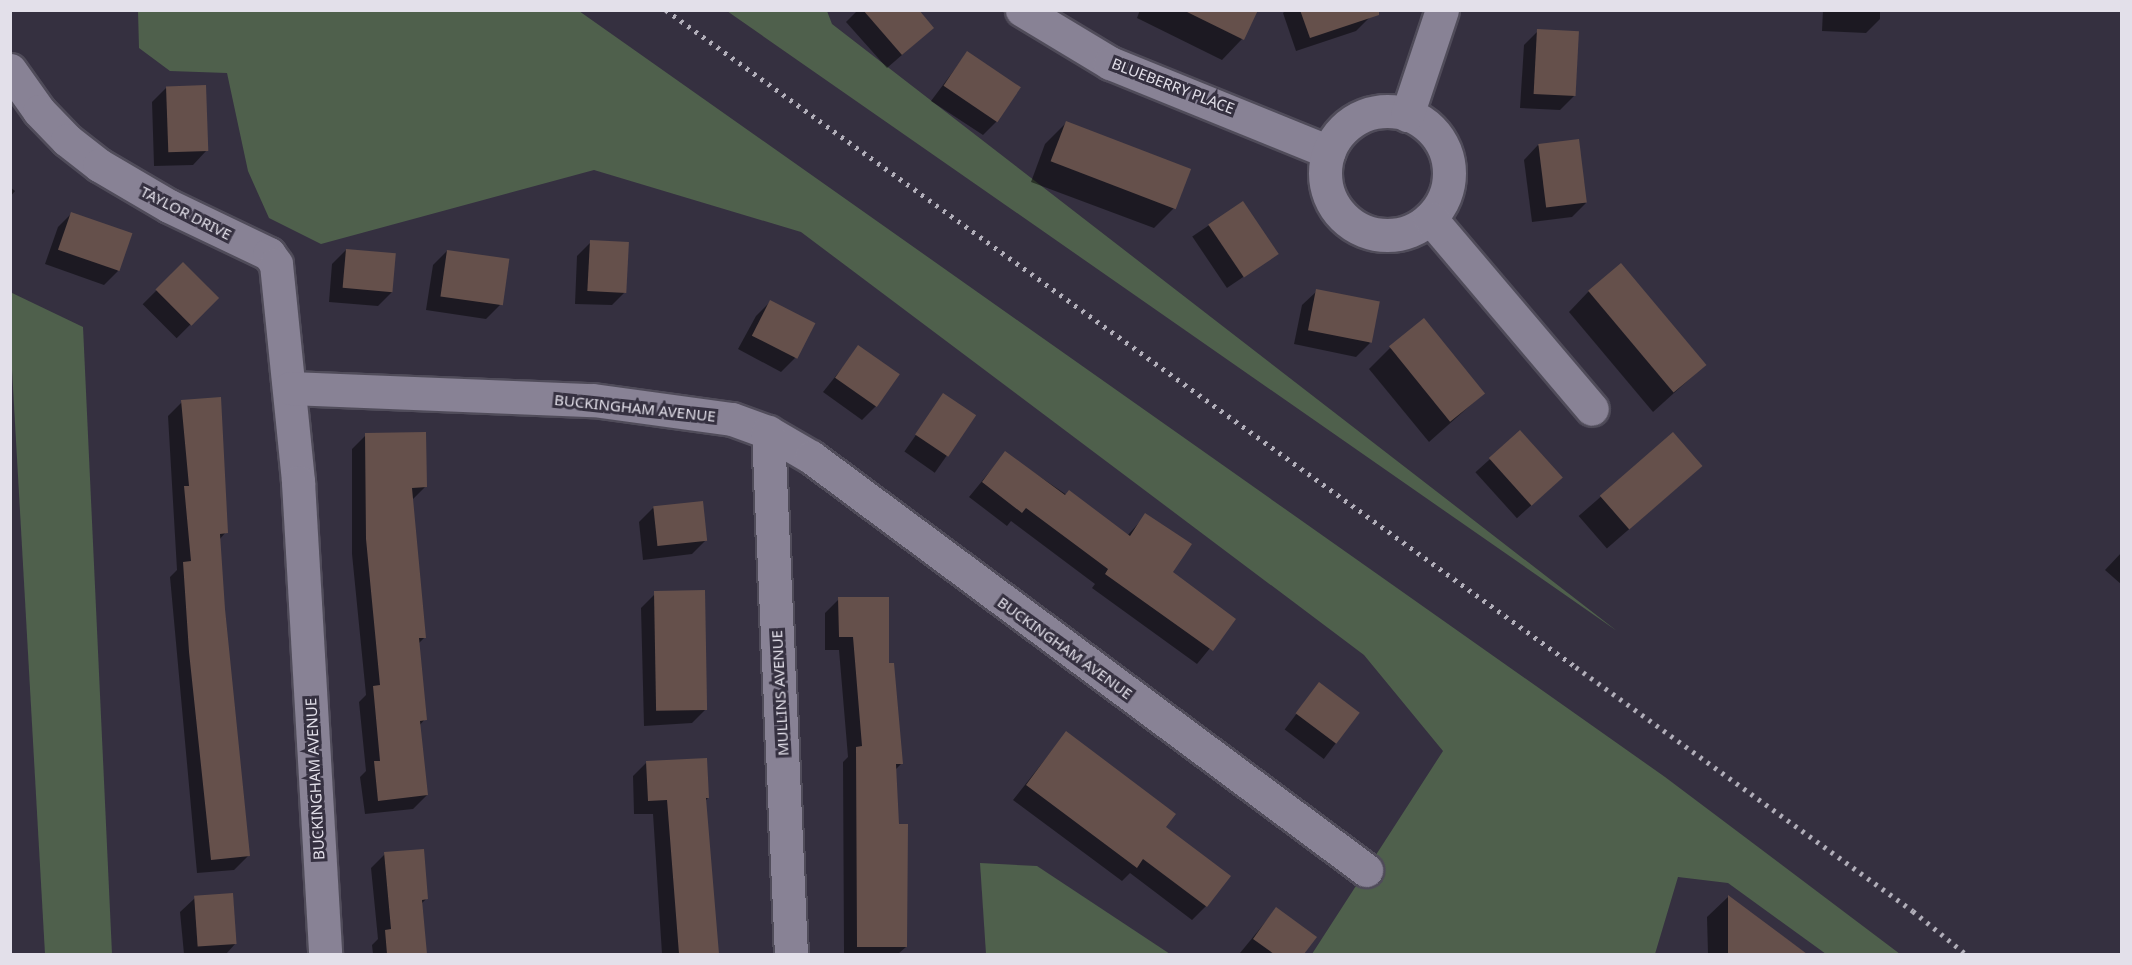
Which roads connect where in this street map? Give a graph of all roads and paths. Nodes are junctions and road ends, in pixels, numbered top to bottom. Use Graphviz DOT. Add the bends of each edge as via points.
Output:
graph roads {
  1 [pos="1022,10"];
  2 [pos="1442,10"];
  3 [pos="10,70"];
  4 [pos="1407,115"];
  5 [pos="1329,152"];
  6 [pos="1430,218"];
  7 [pos="290,388"];
  8 [pos="1593,409"];
  9 [pos="768,432"];
  10 [pos="1366,870"];
  11 [pos="325,954"];
  12 [pos="791,954"];
  1 -- 5 [label="street, BLUEBERRY PLACE" via="1110,63"];
  2 -- 4 [label="street"];
  3 -- 7 [label="street, TAYLOR DRIVE" via="39,111 67,141 99,165 169,206 268,254 280,275"];
  4 -- 5 [label="street" via="1372,113 1354,121 1339,134"];
  4 -- 6 [label="street" via="1429,127 1442,143 1449,162 1449,183"];
  5 -- 6 [label="street" via="1327,189 1346,220 1379,235 1416,229"];
  6 -- 8 [label="street"];
  7 -- 9 [label="street, BUCKINGHAM AVENUE" via="593,400 732,419"];
  7 -- 11 [label="street, BUCKINGHAM AVENUE"];
  9 -- 10 [label="street, BUCKINGHAM AVENUE" via="811,457"];
  9 -- 12 [label="street, MULLINS AVENUE"];
}
